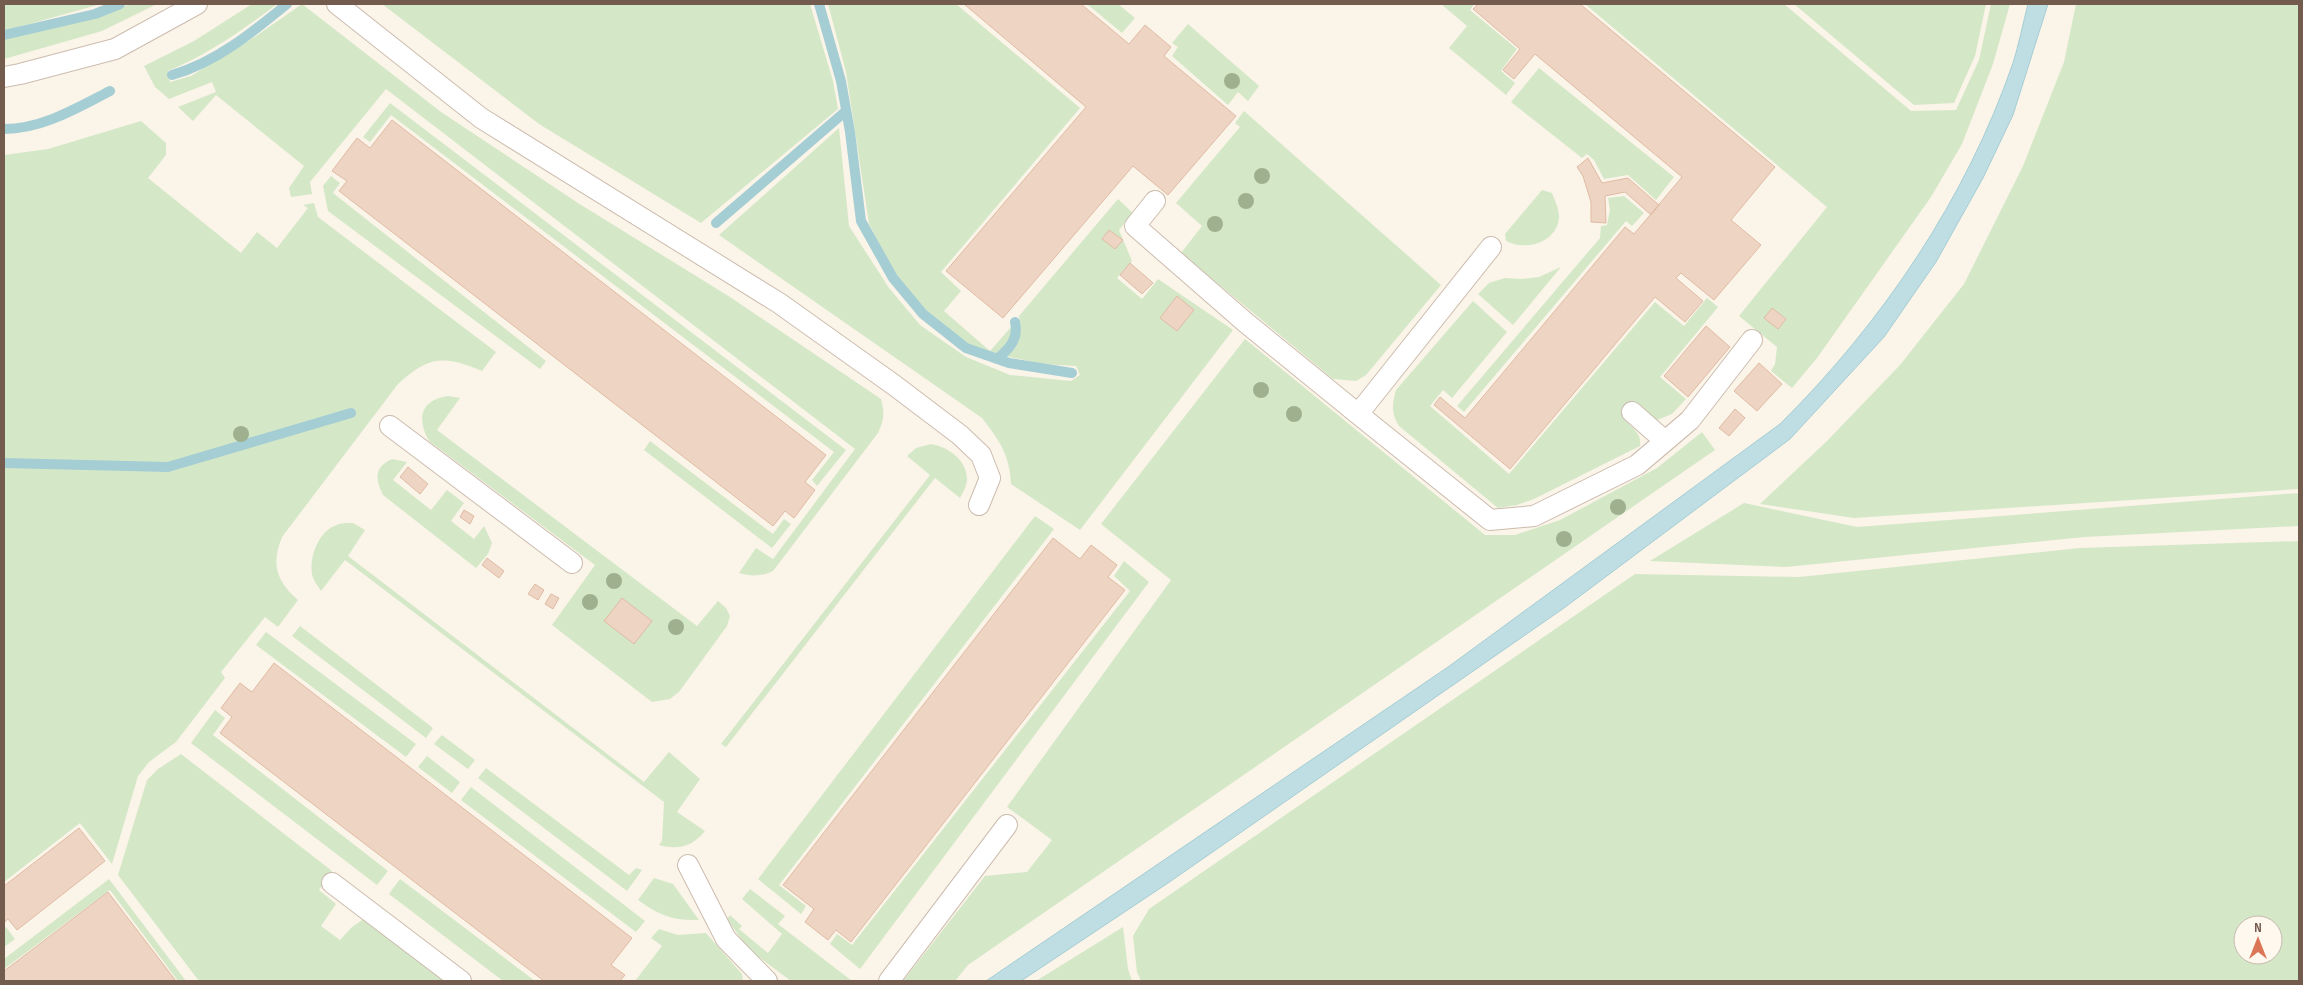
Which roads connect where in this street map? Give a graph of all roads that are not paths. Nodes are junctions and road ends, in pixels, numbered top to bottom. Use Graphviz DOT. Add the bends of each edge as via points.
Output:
graph roads {
  1 [pos="198,4"];
  2 [pos="337,4"];
  3 [pos="4,76"];
  4 [pos="1155,201"];
  5 [pos="1491,247"];
  6 [pos="1752,340"];
  7 [pos="1632,412"];
  8 [pos="1358,414"];
  9 [pos="390,426"];
  10 [pos="1665,441"];
  11 [pos="979,505"];
  12 [pos="572,563"];
  13 [pos="1007,826"];
  14 [pos="688,865"];
  15 [pos="332,883"];
  16 [pos="461,981"];
  17 [pos="765,981"];
  18 [pos="890,981"];
  1 -- 3 [label="lane" via="115,49"];
  2 -- 11 [label="lane" via="481,118 779,303 960,435 981,455 990,478"];
  4 -- 8 [label="lane" via="1135,226"];
  5 -- 8 [label="lane"];
  6 -- 10 [label="lane" via="1690,420"];
  7 -- 10 [label="lane"];
  8 -- 10 [label="lane" via="1490,520 1534,516 1638,465"];
  9 -- 12 [label="lane"];
  13 -- 18 [label="lane"];
  14 -- 17 [label="lane" via="726,939"];
  15 -- 16 [label="lane"];
}
